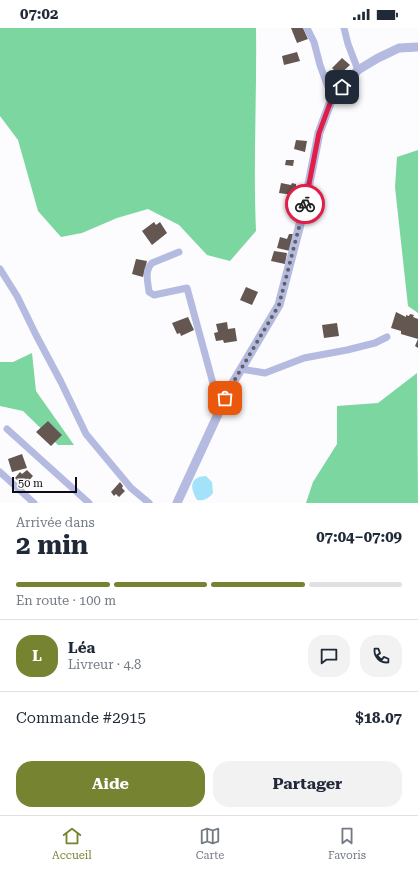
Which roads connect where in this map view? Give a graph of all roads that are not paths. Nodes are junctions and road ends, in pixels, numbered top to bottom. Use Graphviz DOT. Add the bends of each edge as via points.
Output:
graph roads {
  1 [pos="307,28"];
  2 [pos="344,28"];
  3 [pos="418,47"];
  4 [pos="358,70"];
  5 [pos="332,98"];
  6 [pos="179,252"];
  7 [pos="0,269"];
  8 [pos="387,337"];
  9 [pos="241,369"];
  10 [pos="220,409"];
  11 [pos="7,428"];
  12 [pos="0,472"];
  13 [pos="34,503"];
  14 [pos="89,503"];
  15 [pos="149,503"];
  16 [pos="177,503"];
  1 -- 5 [label="street"];
  2 -- 4 [label="street"];
  3 -- 4 [label="street" via="399,48"];
  4 -- 5 [label="street"];
  5 -- 9 [label="street" via="319,133 304,209 279,305"];
  6 -- 10 [label="street" via="152,263 147,272 149,292 154,295 186,288"];
  7 -- 15 [label="street" via="17,296 86,434 131,488"];
  8 -- 9 [label="street" via="375,343 304,358 265,373"];
  9 -- 10 [label="street"];
  10 -- 16 [label="street"];
  11 -- 14 [label="street"];
  12 -- 13 [label="street"];
}
